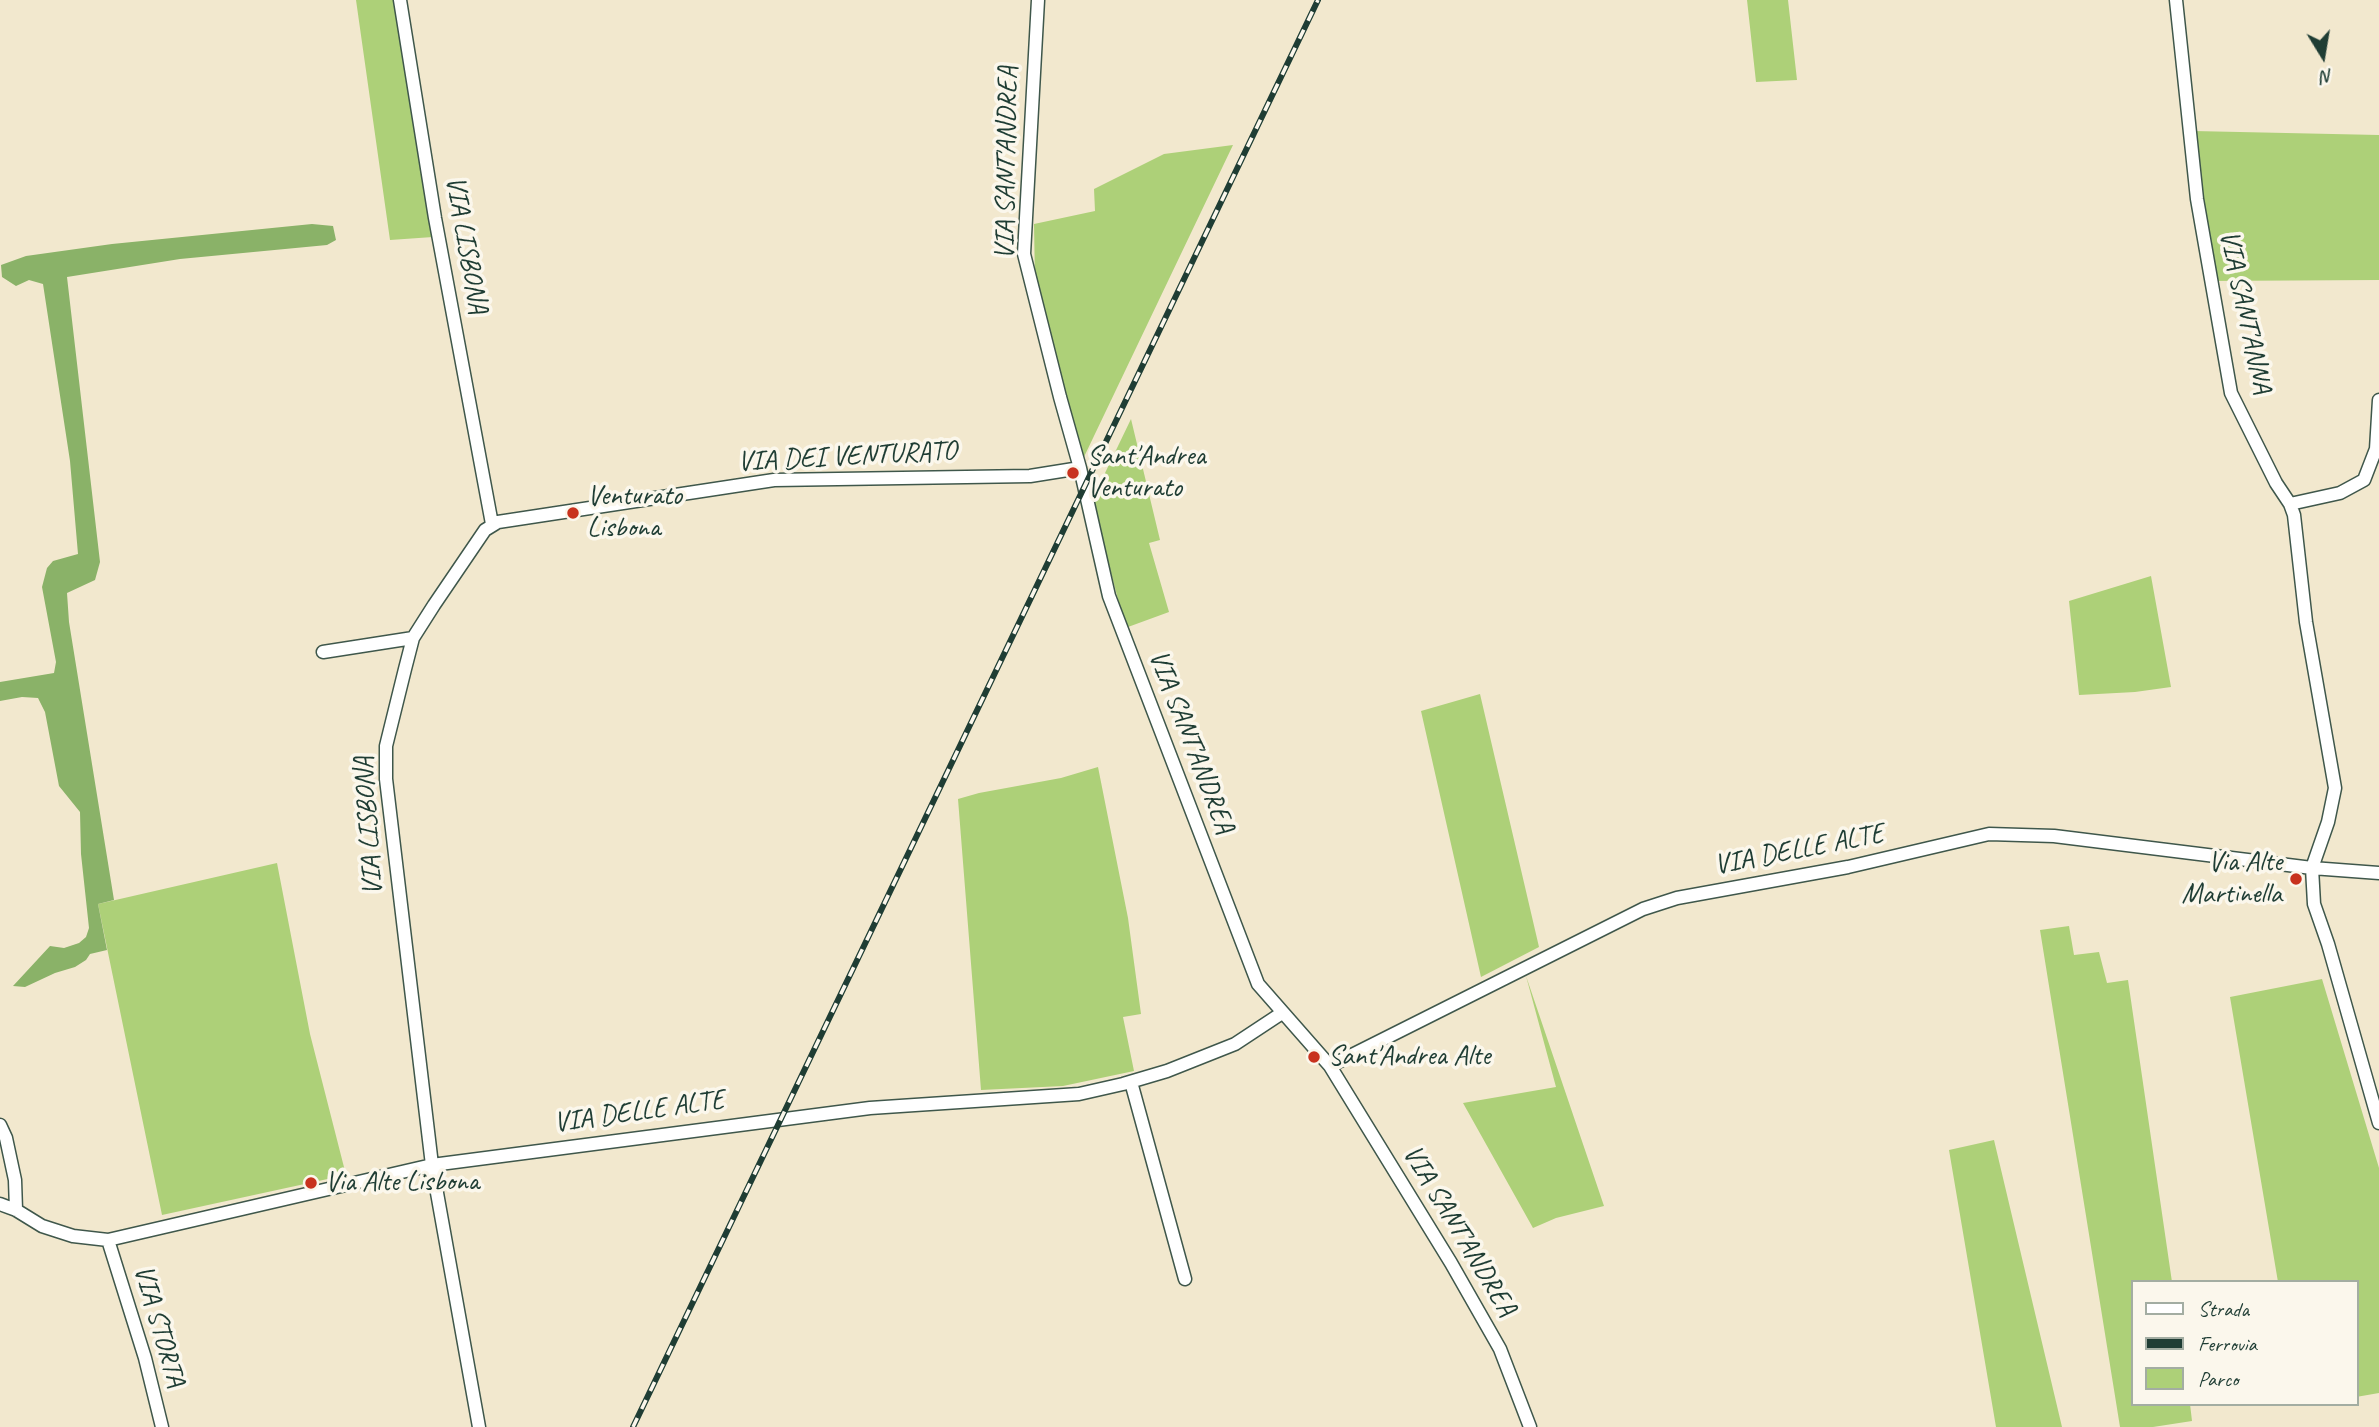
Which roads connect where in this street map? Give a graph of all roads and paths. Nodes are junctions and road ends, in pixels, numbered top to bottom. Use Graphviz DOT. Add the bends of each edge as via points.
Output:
graph roads {
  1 [pos="400,0"];
  2 [pos="1038,0"];
  3 [pos="2176,0"];
  4 [pos="2379,400"];
  5 [pos="1080,468"];
  6 [pos="2290,504"];
  7 [pos="492,524"];
  8 [pos="414,638"];
  9 [pos="323,652"];
  10 [pos="2312,867"];
  11 [pos="2379,873"];
  12 [pos="1282,1013"];
  13 [pos="1330,1066"];
  14 [pos="1131,1082"];
  15 [pos="2379,1123"];
  16 [pos="0,1125"];
  17 [pos="432,1165"];
  18 [pos="0,1204"];
  19 [pos="16,1210"];
  20 [pos="108,1240"];
  21 [pos="1185,1279"];
  22 [pos="162,1427"];
  23 [pos="479,1427"];
  24 [pos="1530,1427"];
  1 -- 7 [label="street, VIA LISBONA"];
  2 -- 5 [label="street, VIA SANT'ANDREA" via="1024,254"];
  3 -- 6 [label="street, VIA SANT'ANNA" via="2197,199 2231,393"];
  4 -- 6 [label="street" via="2376,449 2364,480 2340,493"];
  5 -- 7 [label="street, VIA DEI VENTURATO" via="1030,476 774,480"];
  5 -- 12 [label="street, VIA SANT'ANDREA" via="1109,596 1258,984"];
  6 -- 10 [label="street, VIA SANT'ANNA" via="2335,788"];
  7 -- 8 [label="street, VIA LISBONA"];
  8 -- 9 [label="street"];
  8 -- 17 [label="street, VIA LISBONA" via="386,746 386,779"];
  10 -- 11 [label="street, VIA DELLE ALTE"];
  10 -- 13 [label="street, VIA DELLE ALTE" via="2054,836 1989,835 1677,898 1643,909"];
  10 -- 15 [label="street" via="2314,904"];
  12 -- 13 [label="street, VIA SANT'ANDREA"];
  12 -- 14 [label="street, VIA DELLE ALTE" via="1235,1044"];
  13 -- 24 [label="street, VIA SANT'ANDREA" via="1500,1349"];
  14 -- 17 [label="street, VIA DELLE ALTE" via="1079,1094 870,1108"];
  14 -- 21 [label="street"];
  16 -- 19 [label="street" via="15,1180"];
  17 -- 20 [label="street, VIA DELLE ALTE"];
  17 -- 23 [label="street, VIA LISBONA"];
  18 -- 19 [label="street, VIA DELLE ALTE"];
  19 -- 20 [label="street, VIA DELLE ALTE" via="42,1226"];
  20 -- 22 [label="street, VIA STORTA"];
}
